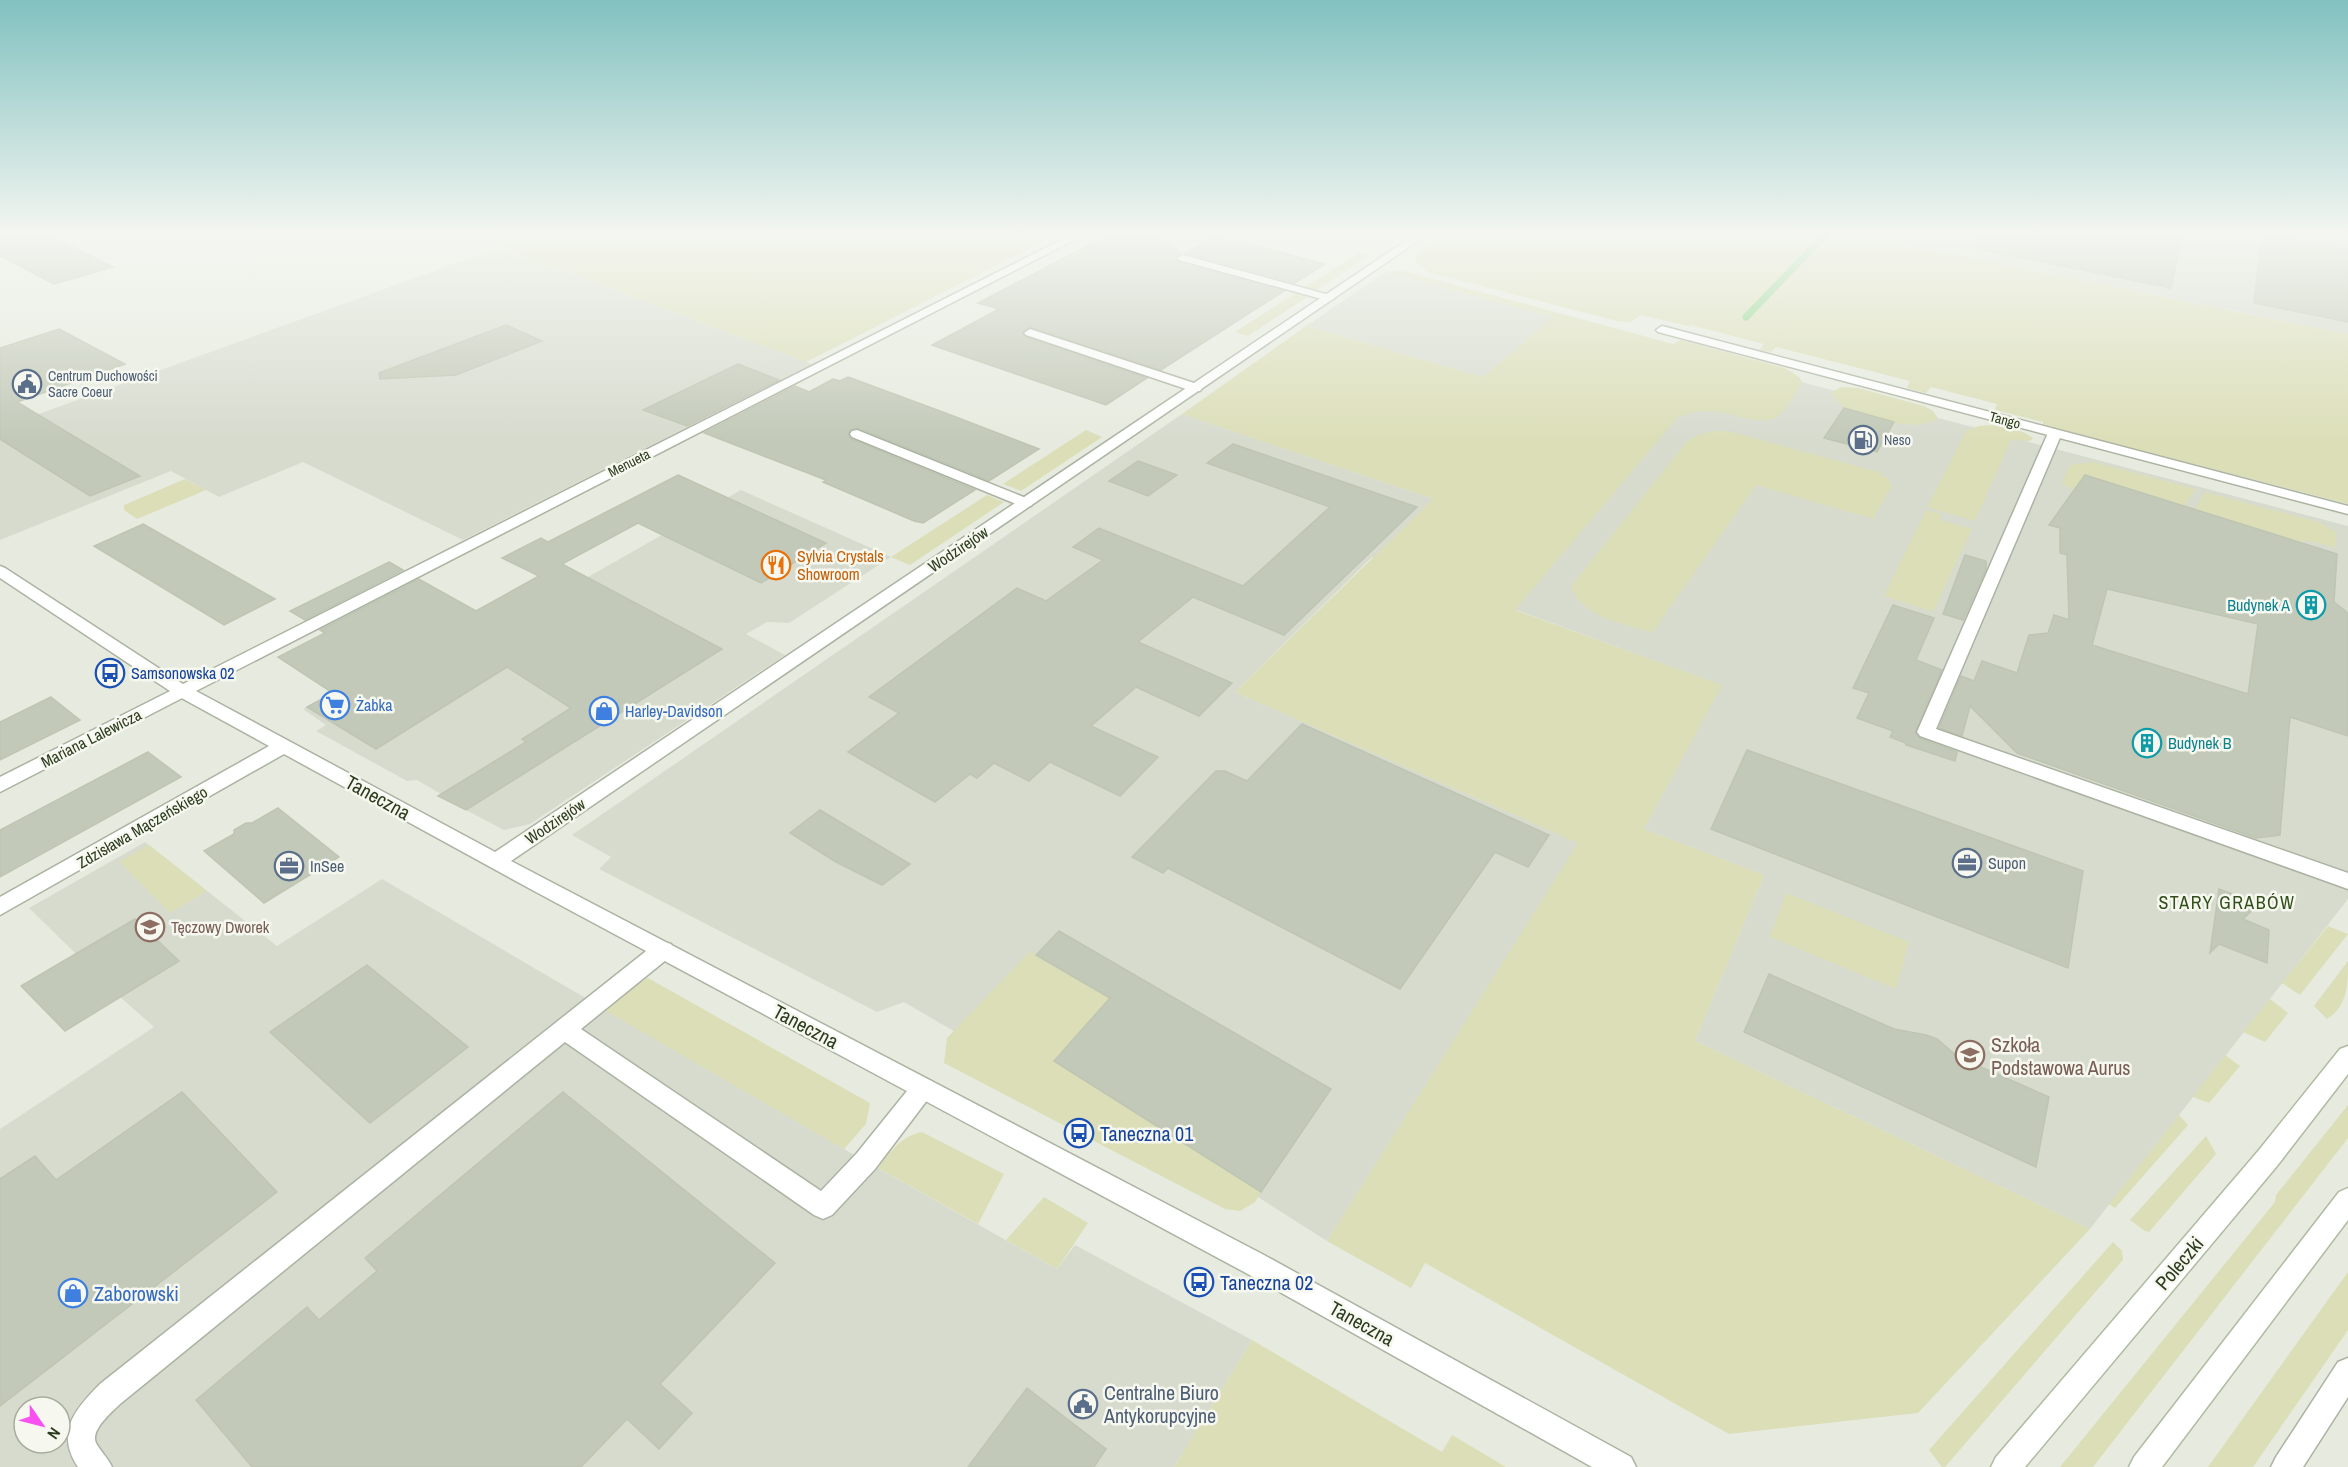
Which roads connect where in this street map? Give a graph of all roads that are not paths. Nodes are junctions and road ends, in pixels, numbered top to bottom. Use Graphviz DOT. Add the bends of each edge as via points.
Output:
graph roads {
  1 [pos="942,304"];
  2 [pos="1319,304"];
  3 [pos="1662,330"];
  4 [pos="1030,333"];
  5 [pos="1196,388"];
  6 [pos="2055,433"];
  7 [pos="857,434"];
  8 [pos="1026,503"];
  9 [pos="2348,510"];
  10 [pos="0,571"];
  11 [pos="182,691"];
  12 [pos="284,746"];
  13 [pos="0,785"];
  14 [pos="496,861"];
  15 [pos="2348,880"];
  16 [pos="0,907"];
  17 [pos="663,950"];
  18 [pos="563,1029"];
  19 [pos="2348,1056"];
  20 [pos="923,1088"];
  21 [pos="2348,1200"];
  22 [pos="2348,1372"];
  23 [pos="97,1467"];
  24 [pos="1621,1467"];
  25 [pos="2006,1467"];
  26 [pos="2144,1467"];
  27 [pos="2286,1467"];
  1 -- 11 [label="street, Menueta"];
  2 -- 5 [label="street, Wodzirejów"];
  3 -- 6 [label="street, Tango"];
  4 -- 5 [label="street"];
  5 -- 8 [label="street, Wodzirejów"];
  6 -- 9 [label="street, Tango"];
  6 -- 15 [label="street" via="1926,732"];
  7 -- 8 [label="street"];
  8 -- 14 [label="street, Wodzirejów"];
  10 -- 11 [label="street, Taneczna"];
  11 -- 12 [label="street, Taneczna"];
  11 -- 13 [label="street, Mariana Lalewicza"];
  12 -- 14 [label="street, Taneczna"];
  12 -- 16 [label="street, Zdzisława Mączeńskiego"];
  14 -- 17 [label="street, Taneczna"];
  17 -- 18 [label="street"];
  17 -- 20 [label="street, Taneczna"];
  18 -- 20 [label="street" via="823,1207 866,1161"];
  18 -- 23 [label="street" via="110,1394 89,1418 80,1441"];
  19 -- 25 [label="street, Poleczki" via="2268,1158"];
  20 -- 24 [label="street, Taneczna" via="1255,1264"];
  21 -- 26 [label="street"];
  22 -- 27 [label="street"];
}
